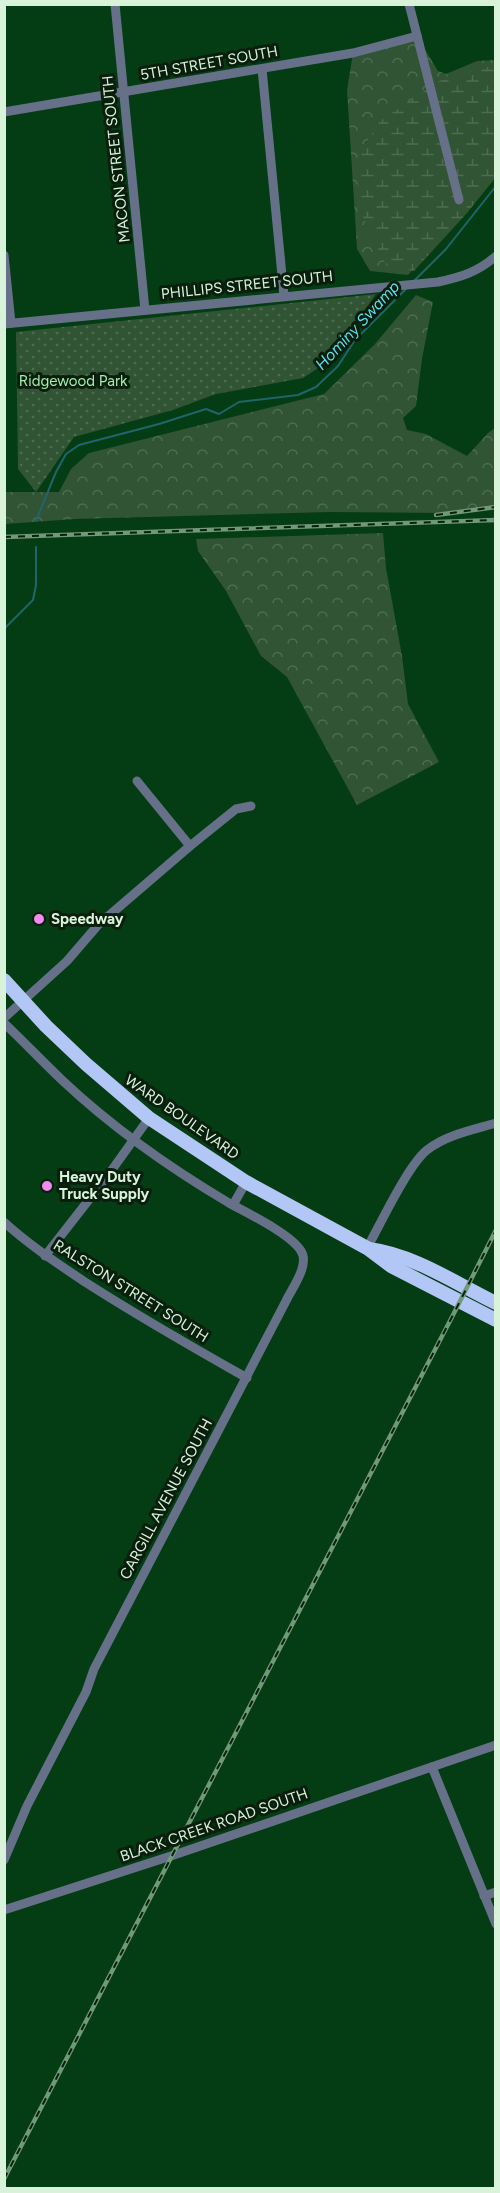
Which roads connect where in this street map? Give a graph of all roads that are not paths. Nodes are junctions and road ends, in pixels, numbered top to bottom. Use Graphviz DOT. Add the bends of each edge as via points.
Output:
graph roads {
  1 [pos="115,4"];
  2 [pos="409,4"];
  3 [pos="417,36"];
  4 [pos="262,69"];
  5 [pos="125,93"];
  6 [pos="4,112"];
  7 [pos="459,200"];
  8 [pos="4,255"];
  9 [pos="492,259"];
  10 [pos="284,296"];
  11 [pos="146,310"];
  12 [pos="8,324"];
  13 [pos="137,781"];
  14 [pos="251,806"];
  15 [pos="190,846"];
  16 [pos="4,980"];
  17 [pos="23,1001"];
  18 [pos="4,1018"];
  19 [pos="4,1023"];
  20 [pos="149,1118"];
  21 [pos="495,1123"];
  22 [pos="133,1140"];
  23 [pos="246,1182"];
  24 [pos="233,1205"];
  25 [pos="4,1222"];
  26 [pos="367,1248"];
  27 [pos="45,1256"];
  28 [pos="495,1303"];
  29 [pos="495,1320"];
  30 [pos="247,1378"];
  31 [pos="495,1745"];
  32 [pos="432,1767"];
  33 [pos="4,1860"];
  34 [pos="495,1892"];
  35 [pos="484,1896"];
  36 [pos="4,1910"];
  37 [pos="495,1924"];
  1 -- 5 [label="street, MACON STREET SOUTH"];
  2 -- 3 [label="street"];
  3 -- 4 [label="street, 5TH STREET SOUTH"];
  3 -- 7 [label="street"];
  4 -- 5 [label="street, 5TH STREET SOUTH"];
  4 -- 10 [label="street"];
  5 -- 6 [label="street, 5TH STREET SOUTH"];
  5 -- 11 [label="street, MACON STREET SOUTH"];
  8 -- 12 [label="street"];
  9 -- 10 [label="street, PHILLIPS STREET SOUTH" via="459,278 438,282"];
  10 -- 11 [label="street, PHILLIPS STREET SOUTH"];
  11 -- 12 [label="street, PHILLIPS STREET SOUTH"];
  13 -- 15 [label="street"];
  14 -- 15 [label="street" via="236,809"];
  15 -- 17 [label="street" via="98,925 67,961"];
  16 -- 17 [label="highway, WARD BOULEVARD"];
  17 -- 18 [label="street"];
  17 -- 20 [label="highway, WARD BOULEVARD" via="86,1064"];
  19 -- 22 [label="street"];
  20 -- 22 [label="street"];
  20 -- 23 [label="highway, WARD BOULEVARD"];
  21 -- 26 [label="street" via="453,1136 420,1156"];
  22 -- 24 [label="street"];
  22 -- 27 [label="street"];
  23 -- 24 [label="street"];
  23 -- 26 [label="highway, WARD BOULEVARD"];
  24 -- 30 [label="street, CARGILL AVENUE SOUTH" via="291,1239 304,1259"];
  25 -- 27 [label="street, RALSTON STREET SOUTH"];
  26 -- 28 [label="highway, WARD BOULEVARD" via="388,1251"];
  26 -- 29 [label="highway, WARD BOULEVARD" via="391,1266"];
  27 -- 30 [label="street, RALSTON STREET SOUTH" via="118,1304"];
  30 -- 33 [label="street, CARGILL AVENUE SOUTH" via="94,1669"];
  31 -- 32 [label="street, BLACK CREEK ROAD SOUTH"];
  32 -- 35 [label="street"];
  32 -- 36 [label="street, BLACK CREEK ROAD SOUTH"];
  34 -- 35 [label="street"];
  35 -- 37 [label="street"];
}
